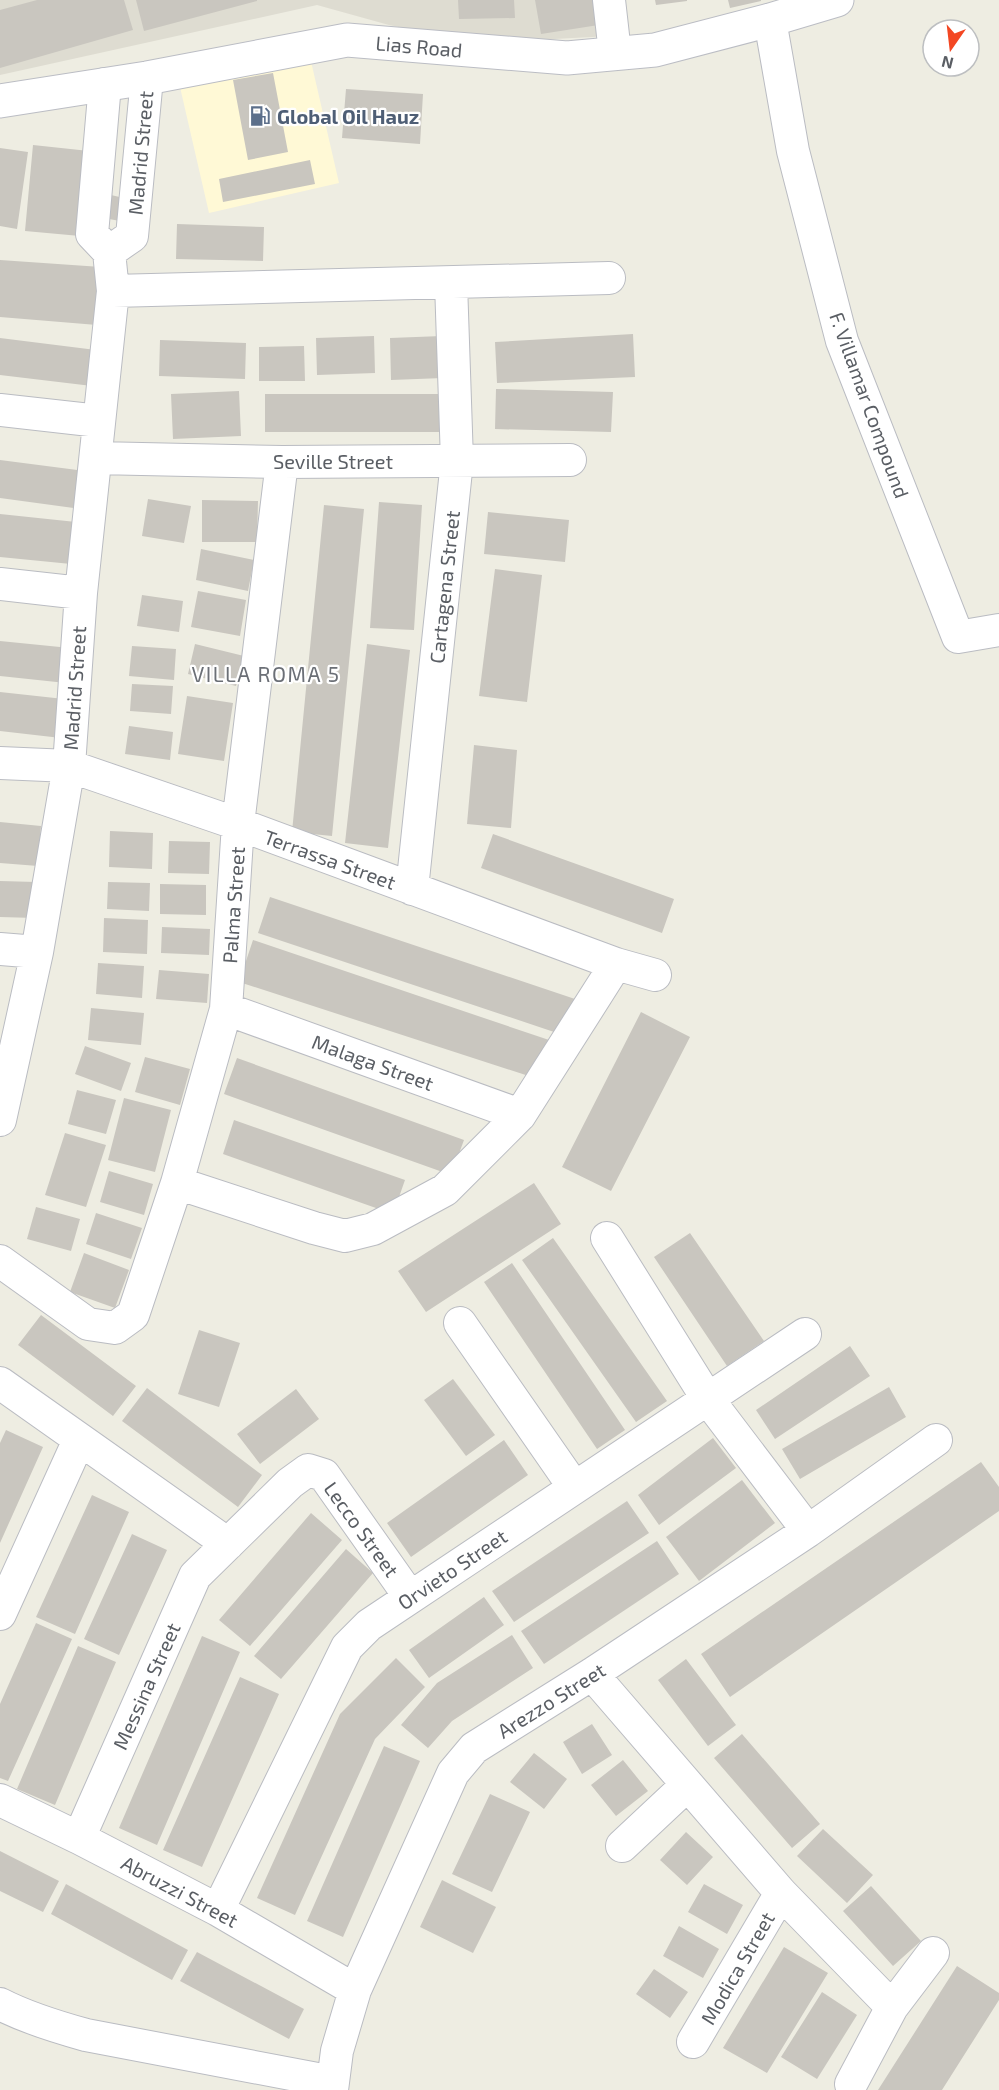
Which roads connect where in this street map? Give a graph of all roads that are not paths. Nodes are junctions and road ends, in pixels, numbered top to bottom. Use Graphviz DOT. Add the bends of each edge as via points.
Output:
graph roads {
  1 [pos="609,0"];
  2 [pos="837,0"];
  3 [pos="770,20"];
  4 [pos="615,53"];
  5 [pos="147,78"];
  6 [pos="105,84"];
  7 [pos="0,101"];
  8 [pos="110,252"];
  9 [pos="609,278"];
  10 [pos="451,284"];
  11 [pos="113,291"];
  12 [pos="0,410"];
  13 [pos="99,421"];
  14 [pos="96,458"];
  15 [pos="570,460"];
  16 [pos="457,461"];
  17 [pos="282,462"];
  18 [pos="0,584"];
  19 [pos="81,593"];
  20 [pos="999,630"];
  21 [pos="0,763"];
  22 [pos="69,766"];
  23 [pos="237,824"];
  24 [pos="412,889"];
  25 [pos="0,949"];
  26 [pos="37,952"];
  27 [pos="616,964"];
  28 [pos="656,975"];
  29 [pos="226,1009"];
  30 [pos="520,1115"];
  31 [pos="0,1120"];
  32 [pos="177,1183"];
  33 [pos="607,1238"];
  34 [pos="0,1261"];
  35 [pos="460,1323"];
  36 [pos="805,1334"];
  37 [pos="0,1383"];
  38 [pos="707,1398"];
  39 [pos="79,1440"];
  40 [pos="936,1440"];
  41 [pos="574,1487"];
  42 [pos="808,1531"];
  43 [pos="228,1544"];
  44 [pos="410,1596"];
  45 [pos="0,1614"];
  46 [pos="592,1674"];
  47 [pos="686,1786"];
  48 [pos="0,1800"];
  49 [pos="79,1838"];
  50 [pos="622,1846"];
  51 [pos="781,1893"];
  52 [pos="218,1910"];
  53 [pos="933,1953"];
  54 [pos="355,1989"];
  55 [pos="0,2004"];
  56 [pos="892,2007"];
  57 [pos="693,2042"];
  58 [pos="851,2084"];
  59 [pos="333,2086"];
  1 -- 4 [label="street"];
  2 -- 3 [label="main road, Lias Road"];
  3 -- 4 [label="main road, Lias Road" via="655,50"];
  3 -- 20 [label="street, F. Villamar Compound" via="793,150 842,341 958,637"];
  4 -- 5 [label="main road, Lias Road" via="567,58 347,40"];
  5 -- 6 [label="main road, Lias Road"];
  5 -- 8 [label="street, Madrid Street" via="132,237"];
  6 -- 7 [label="main road, Lias Road"];
  6 -- 8 [label="street, Madrid Street" via="92,234"];
  8 -- 11 [label="street, Madrid Street"];
  9 -- 10 [label="street"];
  10 -- 11 [label="street"];
  10 -- 16 [label="street, Cartagena Street"];
  11 -- 13 [label="street, Madrid Street"];
  12 -- 13 [label="street"];
  13 -- 14 [label="street, Madrid Street"];
  14 -- 17 [label="street, Seville Street"];
  14 -- 19 [label="street, Madrid Street"];
  15 -- 16 [label="street, Seville Street"];
  16 -- 17 [label="street, Seville Street"];
  16 -- 24 [label="street, Cartagena Street"];
  17 -- 23 [label="street, Palma Street"];
  18 -- 19 [label="street"];
  19 -- 22 [label="street, Madrid Street"];
  21 -- 22 [label="street, Terrassa Street"];
  22 -- 23 [label="street, Terrassa Street"];
  22 -- 26 [label="street, Madrid Street"];
  23 -- 24 [label="street, Terrassa Street"];
  23 -- 29 [label="street, Palma Street"];
  24 -- 27 [label="street, Terrassa Street"];
  25 -- 26 [label="street"];
  26 -- 31 [label="street, Madrid Street"];
  27 -- 28 [label="street, Terrassa Street"];
  27 -- 30 [label="street"];
  29 -- 30 [label="street, Malaga Street"];
  29 -- 32 [label="street, Palma Street"];
  30 -- 32 [label="street" via="445,1190 374,1228 345,1236"];
  32 -- 34 [label="street, Palma Street" via="133,1315 115,1328 88,1324"];
  33 -- 38 [label="street"];
  35 -- 41 [label="street"];
  36 -- 38 [label="street, Orvieto Street"];
  37 -- 39 [label="street"];
  38 -- 41 [label="street, Orvieto Street"];
  38 -- 42 [label="street"];
  39 -- 43 [label="street"];
  39 -- 45 [label="street"];
  40 -- 42 [label="street, Arezzo Street"];
  41 -- 44 [label="street, Orvieto Street"];
  42 -- 46 [label="street, Arezzo Street"];
  43 -- 44 [label="street, Lecco Street" via="308,1470 324,1475"];
  43 -- 49 [label="street, Messina Street" via="195,1576"];
  44 -- 52 [label="street, Orvieto Street" via="369,1625 347,1647"];
  46 -- 47 [label="street"];
  46 -- 54 [label="street, Arezzo Street" via="474,1748 453,1773"];
  47 -- 50 [label="street"];
  47 -- 51 [label="street"];
  48 -- 49 [label="street, Abruzzi Street"];
  49 -- 52 [label="street, Abruzzi Street"];
  51 -- 56 [label="street"];
  51 -- 57 [label="street, Modica Street"];
  52 -- 54 [label="street, Abruzzi Street"];
  53 -- 56 [label="street"];
  54 -- 59 [label="street, Arezzo Street" via="337,2051"];
  55 -- 59 [label="street" via="86,2035"];
  56 -- 58 [label="street"];
}
